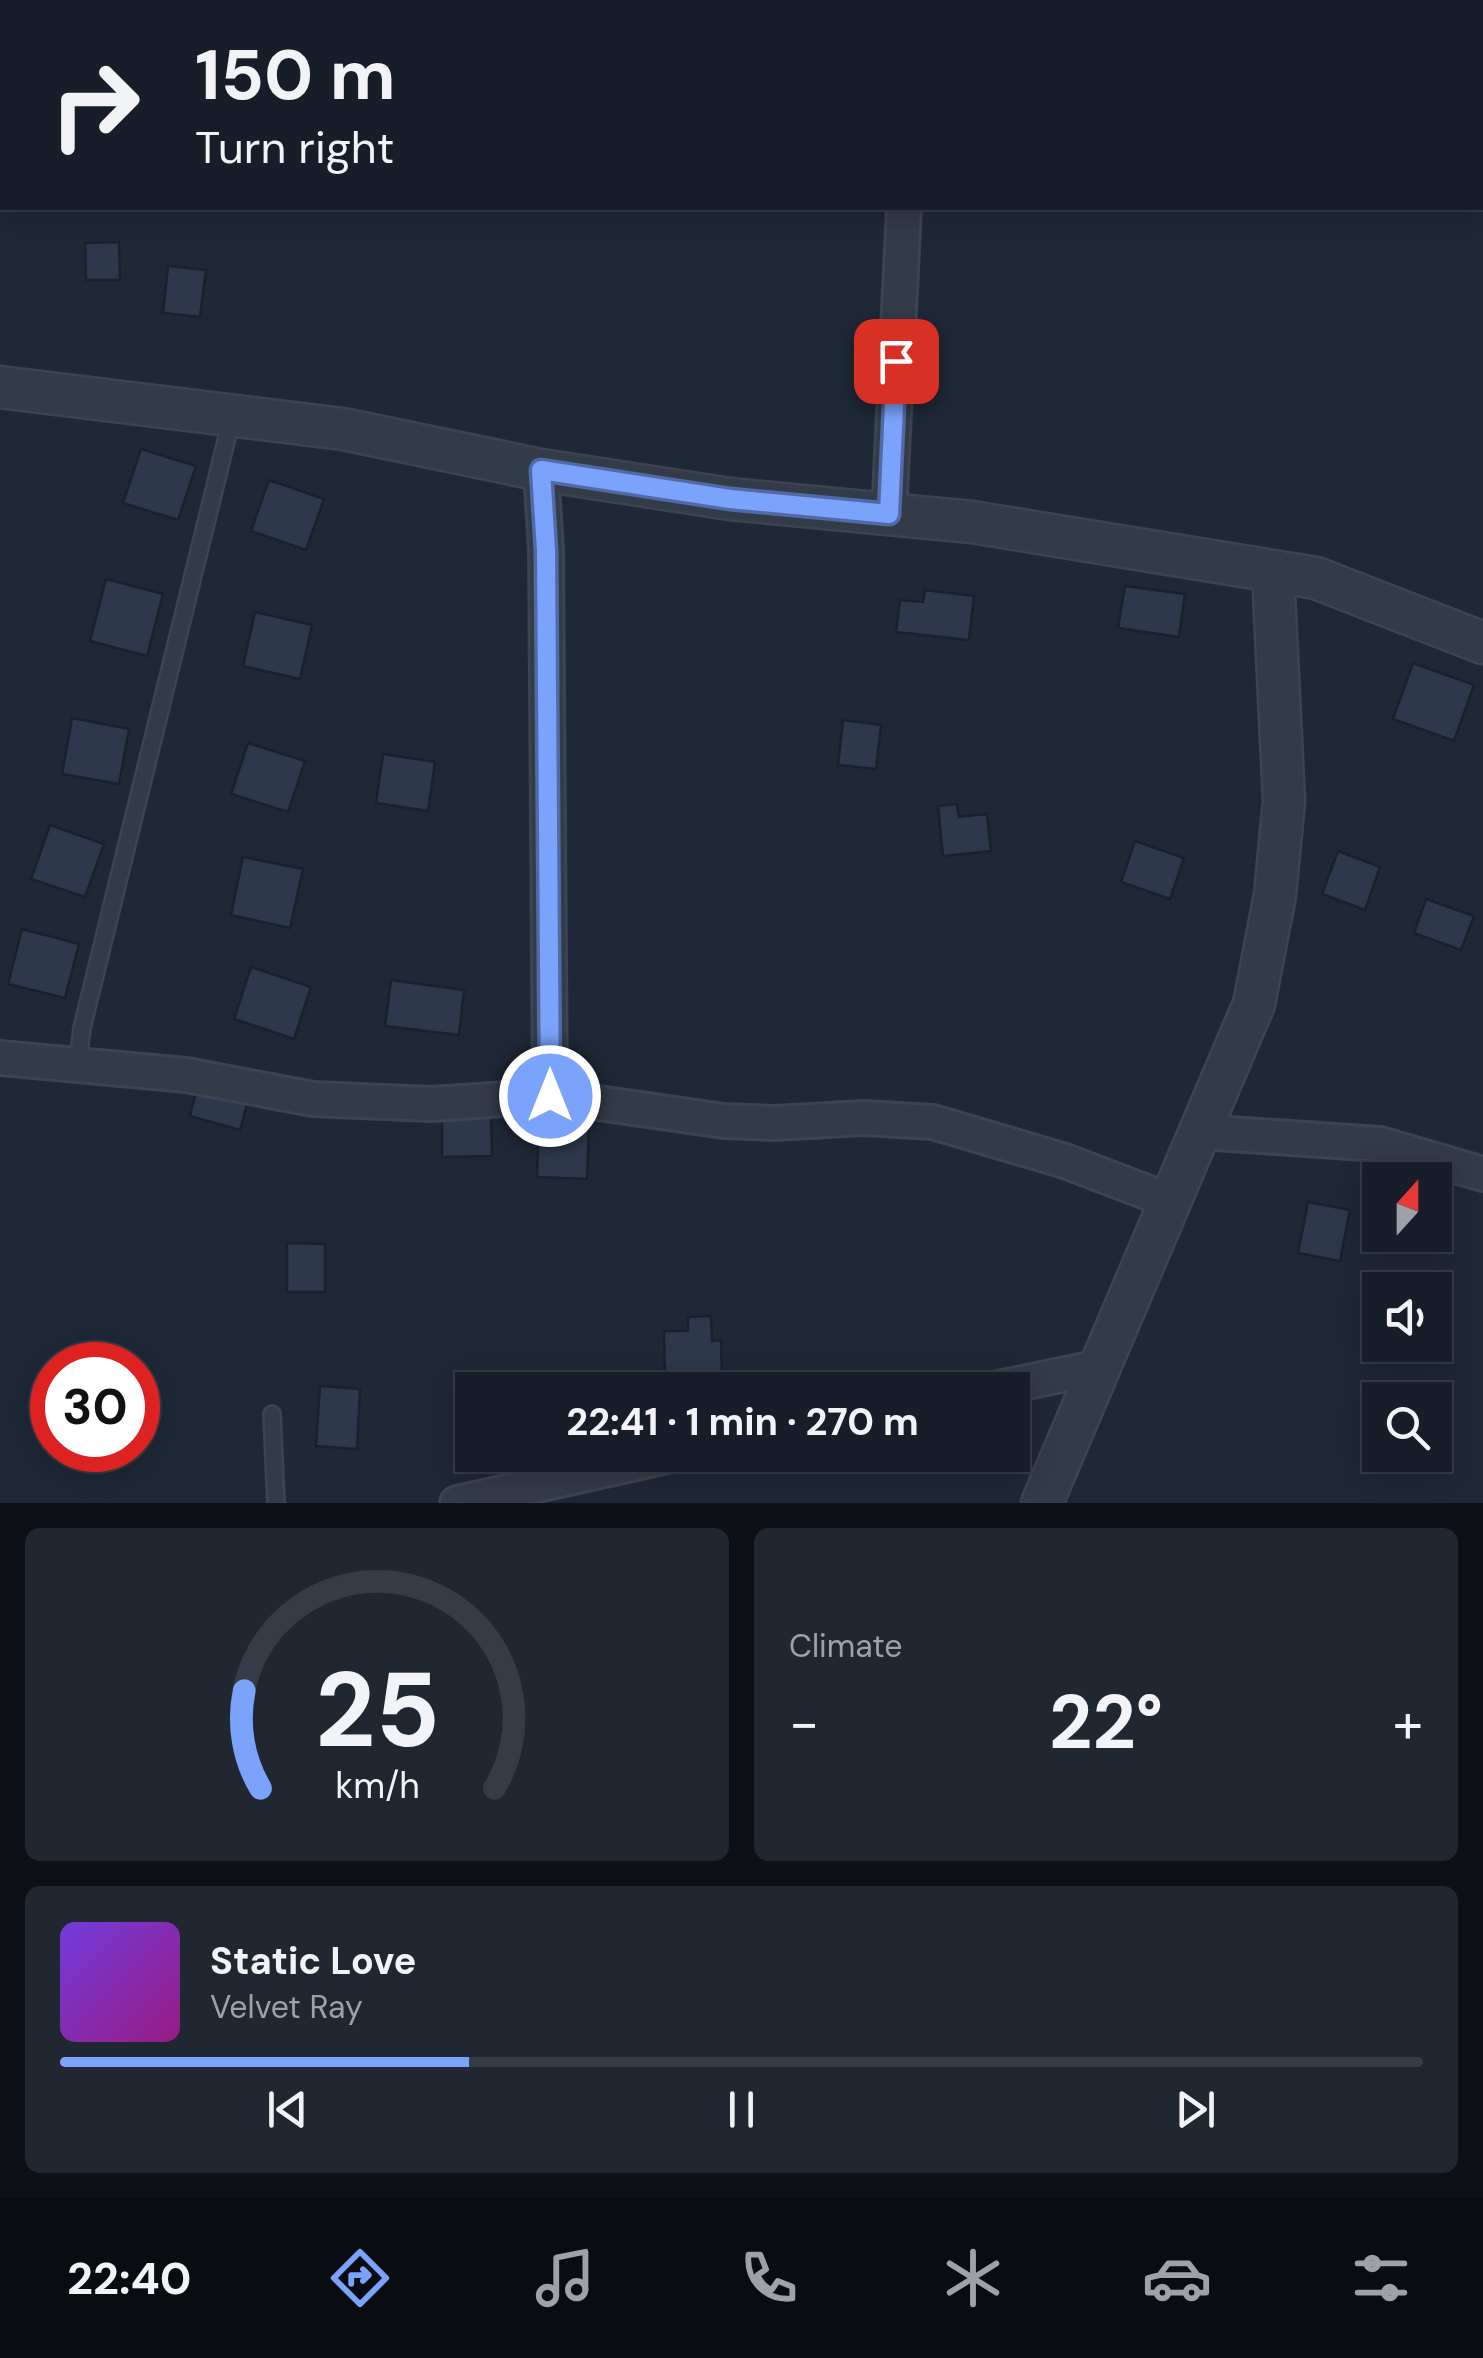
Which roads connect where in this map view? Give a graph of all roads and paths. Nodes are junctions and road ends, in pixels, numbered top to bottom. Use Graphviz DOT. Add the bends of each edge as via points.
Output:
graph roads {
  1 [pos="904,210"];
  2 [pos="0,388"];
  3 [pos="232,416"];
  4 [pos="541,470"];
  5 [pos="889,514"];
  6 [pos="1273,572"];
  7 [pos="1483,643"];
  8 [pos="0,1058"];
  9 [pos="78,1063"];
  10 [pos="550,1096"];
  11 [pos="1200,1132"];
  12 [pos="1483,1174"];
  13 [pos="1170,1201"];
  14 [pos="1099,1368"];
  15 [pos="1030,1382"];
  16 [pos="272,1414"];
  17 [pos="596,1472"];
  18 [pos="276,1503"];
  19 [pos="458,1503"];
  20 [pos="1042,1503"];
  1 -- 5 [label="street"];
  2 -- 3 [label="street"];
  3 -- 4 [label="street" via="342,429"];
  3 -- 9 [label="lane"];
  4 -- 5 [label="street" via="730,499"];
  4 -- 10 [label="street"];
  5 -- 6 [label="street"];
  6 -- 7 [label="street" via="1316,578"];
  6 -- 11 [label="street" via="1284,801 1275,895 1254,1004"];
  8 -- 9 [label="street"];
  9 -- 10 [label="street" via="313,1099 431,1104"];
  10 -- 13 [label="street" via="724,1121 933,1122"];
  11 -- 12 [label="street" via="1380,1144"];
  11 -- 13 [label="street"];
  13 -- 14 [label="street"];
  14 -- 15 [label="street"];
  14 -- 20 [label="street"];
  16 -- 18 [label="lane"];
  17 -- 19 [label="street"];
}
